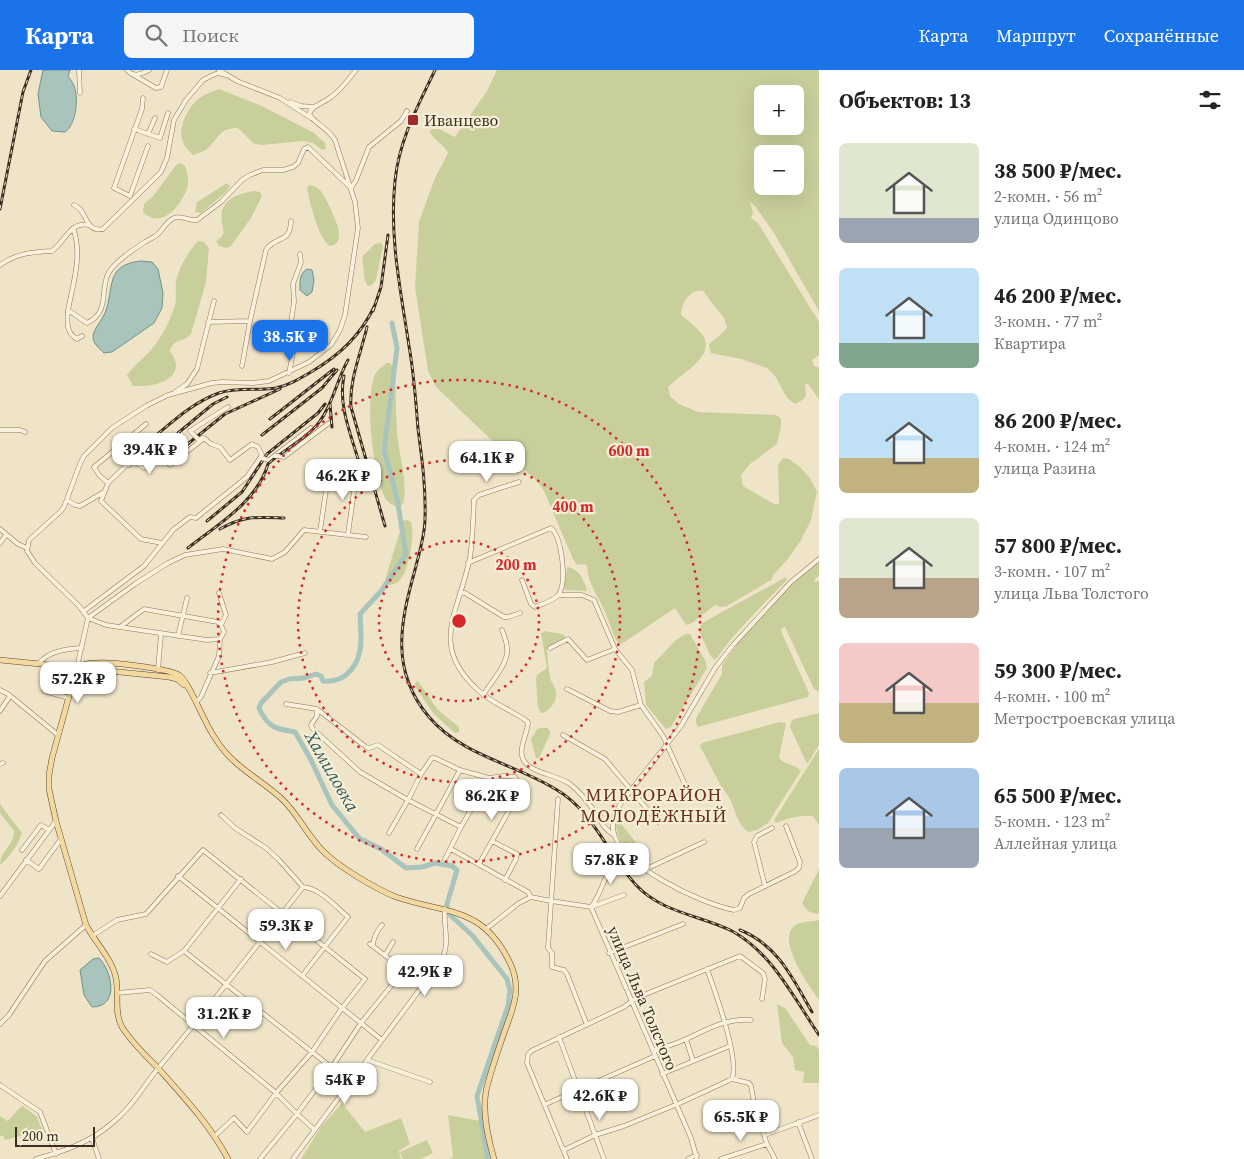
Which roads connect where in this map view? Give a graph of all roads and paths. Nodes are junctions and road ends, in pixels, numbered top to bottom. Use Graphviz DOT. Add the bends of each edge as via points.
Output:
graph roads {
  1 [pos="80,70"];
  2 [pos="127,70"];
  3 [pos="149,70"];
  4 [pos="167,70"];
  5 [pos="219,70"];
  6 [pos="356,70"];
  7 [pos="132,74"];
  8 [pos="226,75"];
  9 [pos="80,93"];
  10 [pos="143,98"];
  11 [pos="280,98"];
  12 [pos="314,107"];
  13 [pos="406,111"];
  14 [pos="168,113"];
  15 [pos="155,118"];
  16 [pos="311,118"];
  17 [pos="134,129"];
  18 [pos="148,134"];
  19 [pos="148,146"];
  20 [pos="351,188"];
  21 [pos="130,196"];
  22 [pos="133,200"];
  23 [pos="74,205"];
  24 [pos="291,221"];
  25 [pos="88,225"];
  26 [pos="73,228"];
  27 [pos="300,254"];
  28 [pos="0,265"];
  29 [pos="214,301"];
  30 [pos="68,310"];
  31 [pos="250,321"];
  32 [pos="208,322"];
  33 [pos="82,336"];
  34 [pos="242,366"];
  35 [pos="289,373"];
  36 [pos="173,394"];
  37 [pos="228,407"];
  38 [pos="330,423"];
  39 [pos="146,424"];
  40 [pos="311,428"];
  41 [pos="0,430"];
  42 [pos="25,432"];
  43 [pos="204,438"];
  44 [pos="166,451"];
  45 [pos="161,455"];
  46 [pos="135,456"];
  47 [pos="276,456"];
  48 [pos="262,458"];
  49 [pos="121,470"];
  50 [pos="329,470"];
  51 [pos="328,475"];
  52 [pos="519,482"];
  53 [pos="108,483"];
  54 [pos="105,492"];
  55 [pos="67,500"];
  56 [pos="0,529"];
  57 [pos="320,531"];
  58 [pos="348,534"];
  59 [pos="6,535"];
  60 [pos="366,537"];
  61 [pos="0,543"];
  62 [pos="162,544"];
  63 [pos="27,548"];
  64 [pos="819,559"];
  65 [pos="468,563"];
  66 [pos="522,580"];
  67 [pos="460,592"];
  68 [pos="219,593"];
  69 [pos="558,595"];
  70 [pos="187,598"];
  71 [pos="84,611"];
  72 [pos="520,612"];
  73 [pos="182,615"];
  74 [pos="88,618"];
  75 [pos="222,625"];
  76 [pos="119,628"];
  77 [pos="502,630"];
  78 [pos="161,634"];
  79 [pos="178,636"];
  80 [pos="220,638"];
  81 [pos="82,648"];
  82 [pos="550,648"];
  83 [pos="615,648"];
  84 [pos="305,653"];
  85 [pos="0,660"];
  86 [pos="39,663"];
  87 [pos="77,667"];
  88 [pos="158,670"];
  89 [pos="210,673"];
  90 [pos="567,689"];
  91 [pos="0,690"];
  92 [pos="44,691"];
  93 [pos="191,693"];
  94 [pos="483,695"];
  95 [pos="10,696"];
  96 [pos="69,698"];
  97 [pos="196,702"];
  98 [pos="286,704"];
  99 [pos="641,705"];
  100 [pos="0,710"];
  101 [pos="317,710"];
  102 [pos="58,735"];
  103 [pos="563,735"];
  104 [pos="667,744"];
  105 [pos="460,770"];
  106 [pos="421,774"];
  107 [pos="490,778"];
  108 [pos="631,789"];
  109 [pos="688,791"];
  110 [pos="558,799"];
  111 [pos="408,800"];
  112 [pos="221,814"];
  113 [pos="435,815"];
  114 [pos="56,820"];
  115 [pos="658,822"];
  116 [pos="786,826"];
  117 [pos="461,827"];
  118 [pos="772,828"];
  119 [pos="48,830"];
  120 [pos="389,833"];
  121 [pos="614,836"];
  122 [pos="61,839"];
  123 [pos="492,841"];
  124 [pos="704,842"];
  125 [pos="417,849"];
  126 [pos="451,849"];
  127 [pos="22,850"];
  128 [pos="627,854"];
  129 [pos="445,859"];
  130 [pos="26,860"];
  131 [pos="479,864"];
  132 [pos="646,870"];
  133 [pos="178,876"];
  134 [pos="241,878"];
  135 [pos="505,880"];
  136 [pos="765,886"];
  137 [pos="304,887"];
  138 [pos="0,896"];
  139 [pos="624,896"];
  140 [pos="531,897"];
  141 [pos="551,902"];
  142 [pos="591,907"];
  143 [pos="217,908"];
  144 [pos="446,909"];
  145 [pos="283,913"];
  146 [pos="683,924"];
  147 [pos="86,925"];
  148 [pos="382,925"];
  149 [pos="486,929"];
  150 [pos="92,936"];
  151 [pos="260,942"];
  152 [pos="393,942"];
  153 [pos="326,946"];
  154 [pos="184,950"];
  155 [pos="610,953"];
  156 [pos="151,954"];
  157 [pos="386,954"];
  158 [pos="707,969"];
  159 [pos="302,976"];
  160 [pos="227,983"];
  161 [pos="117,993"];
  162 [pos="762,999"];
  163 [pos="631,1002"];
  164 [pos="342,1008"];
  165 [pos="751,1020"];
  166 [pos="724,1022"];
  167 [pos="361,1023"];
  168 [pos="0,1024"];
  169 [pos="586,1025"];
  170 [pos="194,1026"];
  171 [pos="559,1037"];
  172 [pos="686,1039"];
  173 [pos="382,1040"];
  174 [pos="730,1046"];
  175 [pos="312,1052"];
  176 [pos="654,1054"];
  177 [pos="367,1060"];
  178 [pos="693,1061"];
  179 [pos="332,1066"];
  180 [pos="158,1068"];
  181 [pos="662,1074"];
  182 [pos="732,1079"];
  183 [pos="350,1082"];
  184 [pos="430,1082"];
  185 [pos="0,1085"];
  186 [pos="578,1090"];
  187 [pos="276,1093"];
  188 [pos="546,1104"];
  189 [pos="675,1104"];
  190 [pos="296,1114"];
  191 [pos="819,1115"];
  192 [pos="798,1122"];
  193 [pos="315,1130"];
  194 [pos="595,1135"];
  195 [pos="765,1135"];
  196 [pos="215,1136"];
  197 [pos="92,1138"];
  198 [pos="767,1144"];
  199 [pos="564,1150"];
  200 [pos="56,1154"];
  201 [pos="696,1158"];
  202 [pos="36,1159"];
  203 [pos="99,1159"];
  204 [pos="228,1159"];
  205 [pos="260,1159"];
  206 [pos="293,1159"];
  207 [pos="494,1159"];
  208 [pos="567,1159"];
  209 [pos="604,1159"];
  210 [pos="688,1159"];
  211 [pos="721,1159"];
  212 [pos="775,1159"];
  213 [pos="812,1159"];
  1 -- 9 [label="street"];
  2 -- 7 [label="street"];
  3 -- 7 [label="street"];
  4 -- 7 [label="street" via="161,87 156,88"];
  5 -- 8 [label="street"];
  6 -- 12 [label="street" via="339,91"];
  8 -- 11 [label="street"];
  8 -- 22 [label="street" via="218,73 203,80 186,100 174,120 161,172"];
  10 -- 17 [label="street"];
  11 -- 12 [label="street"];
  11 -- 16 [label="street"];
  12 -- 16 [label="street" via="310,111"];
  13 -- 20 [label="street" via="401,121 369,147"];
  14 -- 18 [label="street" via="160,138"];
  15 -- 18 [label="street"];
  16 -- 20 [label="street" via="325,127 335,140"];
  17 -- 18 [label="street"];
  17 -- 21 [label="street" via="114,188"];
  19 -- 21 [label="street"];
  20 -- 30 [label="street" via="310,147 306,148 291,169 267,169 250,175 204,216 197,220 174,218 119,262 109,272 104,303 91,321 84,322"];
  20 -- 35 [label="street" via="357,210 357,237 343,322 336,339 325,351"];
  21 -- 22 [label="street"];
  22 -- 25 [label="street" via="103,229"];
  23 -- 25 [label="street" via="81,210"];
  24 -- 31 [label="street" via="287,236 270,244 266,250"];
  25 -- 26 [label="street"];
  26 -- 28 [label="street" via="52,251 16,255"];
  26 -- 30 [label="street" via="78,252"];
  27 -- 35 [label="street" via="301,262 293,288 290,329 295,343"];
  29 -- 32 [label="street"];
  30 -- 33 [label="street" via="69,332 77,339"];
  31 -- 32 [label="street"];
  31 -- 34 [label="street"];
  32 -- 36 [label="street" via="197,369 188,384"];
  35 -- 36 [label="street" via="262,382 212,383"];
  36 -- 55 [label="street" via="146,406 112,428 84,456"];
  37 -- 43 [label="street" via="190,431 196,437"];
  38 -- 47 [label="street" via="284,457"];
  39 -- 53 [label="street" via="94,467"];
  40 -- 47 [label="street"];
  41 -- 42 [label="street"];
  43 -- 45 [label="street" via="170,465"];
  43 -- 48 [label="street" via="220,447 230,460 252,444 258,447"];
  44 -- 45 [label="street"];
  45 -- 49 [label="street" via="144,468 134,461"];
  46 -- 49 [label="street"];
  47 -- 48 [label="street" via="269,460"];
  48 -- 62 [label="street" via="247,477 196,518 190,517 174,529"];
  49 -- 53 [label="street"];
  50 -- 51 [label="street"];
  51 -- 57 [label="street"];
  51 -- 58 [label="street" via="356,484"];
  52 -- 65 [label="street" via="479,495 474,500"];
  53 -- 54 [label="street"];
  54 -- 55 [label="street" via="80,506"];
  54 -- 62 [label="street" via="101,501 129,529 141,539"];
  55 -- 63 [label="street" via="60,512 32,536"];
  56 -- 59 [label="street"];
  57 -- 58 [label="street"];
  57 -- 74 [label="street" via="304,530 285,552 272,559 231,550 185,555 135,584"];
  58 -- 60 [label="street"];
  59 -- 61 [label="street"];
  59 -- 63 [label="street"];
  62 -- 71 [label="street" via="144,566"];
  63 -- 71 [label="street" via="35,563"];
  64 -- 104 [label="street" via="791,582 733,645"];
  65 -- 67 [label="street"];
  65 -- 69 [label="street" via="551,528 557,537 562,560"];
  66 -- 69 [label="street" via="533,606"];
  67 -- 72 [label="street" via="504,617"];
  67 -- 94 [label="street" via="450,628 451,643 457,665"];
  68 -- 75 [label="street" via="226,616"];
  69 -- 83 [label="street" via="582,595 594,600"];
  70 -- 73 [label="street"];
  71 -- 74 [label="street"];
  73 -- 75 [label="street"];
  73 -- 76 [label="street" via="144,609"];
  73 -- 79 [label="street"];
  74 -- 76 [label="street"];
  74 -- 81 [label="street"];
  75 -- 80 [label="street" via="224,632"];
  76 -- 78 [label="street"];
  77 -- 94 [label="street" via="507,655"];
  78 -- 79 [label="street"];
  78 -- 88 [label="street"];
  79 -- 80 [label="street" via="207,640"];
  80 -- 89 [label="street" via="220,650"];
  81 -- 86 [label="street" via="54,653"];
  81 -- 87 [label="street"];
  82 -- 83 [label="street" via="568,638 587,660"];
  83 -- 99 [label="street" via="632,670"];
  84 -- 89 [label="street"];
  85 -- 86 [label="main road"];
  86 -- 87 [label="main road"];
  87 -- 88 [label="main road" via="95,662"];
  87 -- 93 [label="main road" via="169,677 182,682"];
  87 -- 96 [label="main road"];
  88 -- 93 [label="main road" via="179,675"];
  89 -- 97 [label="street"];
  90 -- 99 [label="street" via="614,712"];
  91 -- 95 [label="street"];
  92 -- 96 [label="street"];
  93 -- 97 [label="main road"];
  94 -- 121 [label="street" via="528,722 522,749 528,766 575,788"];
  95 -- 100 [label="street"];
  95 -- 102 [label="street"];
  96 -- 102 [label="main road"];
  97 -- 144 [label="main road" via="209,729 228,756 281,798 329,857 385,892"];
  98 -- 101 [label="street"];
  99 -- 104 [label="street"];
  101 -- 106 [label="street" via="366,747 378,745"];
  101 -- 111 [label="street" via="312,728 360,772"];
  102 -- 114 [label="main road" via="49,775"];
  103 -- 108 [label="street" via="605,759"];
  104 -- 108 [label="street"];
  104 -- 109 [label="street"];
  105 -- 106 [label="street" via="432,758"];
  105 -- 107 [label="street"];
  105 -- 113 [label="street"];
  106 -- 111 [label="street"];
  107 -- 117 [label="street"];
  107 -- 123 [label="street" via="515,777 521,787"];
  108 -- 115 [label="street"];
  108 -- 121 [label="street" via="614,818"];
  110 -- 141 [label="street"];
  111 -- 113 [label="street"];
  111 -- 120 [label="street"];
  112 -- 137 [label="street" via="234,828 266,848"];
  113 -- 117 [label="street"];
  113 -- 125 [label="street"];
  114 -- 119 [label="street"];
  114 -- 122 [label="main road"];
  116 -- 136 [label="street" via="801,865 794,872"];
  117 -- 126 [label="street"];
  118 -- 136 [label="street" via="757,836 754,842"];
  119 -- 127 [label="street" via="41,825"];
  119 -- 130 [label="street"];
  121 -- 128 [label="street"];
  122 -- 130 [label="street" via="39,870"];
  122 -- 147 [label="main road"];
  123 -- 131 [label="street"];
  123 -- 135 [label="street" via="517,854"];
  124 -- 132 [label="street"];
  126 -- 129 [label="street"];
  126 -- 131 [label="street"];
  128 -- 132 [label="street"];
  128 -- 142 [label="street" via="617,860 608,872"];
  130 -- 138 [label="street"];
  131 -- 135 [label="street"];
  132 -- 136 [label="street" via="676,888 734,910 740,908 747,895"];
  133 -- 134 [label="street" via="203,850"];
  133 -- 143 [label="street"];
  133 -- 150 [label="street" via="146,914 117,920"];
  134 -- 143 [label="street"];
  134 -- 145 [label="street"];
  135 -- 140 [label="street" via="528,892"];
  137 -- 145 [label="street"];
  137 -- 153 [label="street" via="319,894 348,917"];
  139 -- 142 [label="street"];
  140 -- 141 [label="street"];
  140 -- 149 [label="street"];
  141 -- 142 [label="street"];
  141 -- 169 [label="street" via="548,948 552,953 552,967 567,974"];
  142 -- 155 [label="street, улица Льва Толстого"];
  143 -- 151 [label="street"];
  143 -- 154 [label="street"];
  144 -- 149 [label="main road"];
  144 -- 173 [label="street" via="447,944 441,961"];
  145 -- 151 [label="street"];
  145 -- 153 [label="street"];
  146 -- 155 [label="street"];
  147 -- 150 [label="main road"];
  147 -- 168 [label="street" via="45,961"];
  148 -- 157 [label="street" via="371,944"];
  149 -- 207 [label="main road" via="510,964 517,992 486,1091 485,1113"];
  150 -- 161 [label="main road" via="109,962 116,978"];
  151 -- 159 [label="street"];
  151 -- 160 [label="street"];
  152 -- 157 [label="street"];
  153 -- 159 [label="street"];
  153 -- 164 [label="street" via="366,979"];
  154 -- 156 [label="street" via="167,962"];
  154 -- 160 [label="street"];
  155 -- 163 [label="street, улица Льва Толстого"];
  157 -- 167 [label="street" via="404,970"];
  158 -- 162 [label="street" via="740,956 763,973"];
  158 -- 163 [label="street"];
  158 -- 166 [label="street"];
  159 -- 164 [label="street"];
  160 -- 170 [label="street"];
  160 -- 175 [label="street"];
  161 -- 170 [label="street" via="150,990"];
  161 -- 180 [label="main road" via="121,1026"];
  163 -- 169 [label="street"];
  163 -- 176 [label="street, улица Льва Толстого"];
  164 -- 167 [label="street"];
  164 -- 175 [label="street"];
  165 -- 166 [label="street"];
  166 -- 172 [label="street"];
  166 -- 174 [label="street"];
  167 -- 173 [label="street"];
  167 -- 179 [label="street"];
  169 -- 171 [label="street"];
  170 -- 180 [label="street"];
  170 -- 187 [label="street"];
  171 -- 186 [label="street"];
  171 -- 188 [label="street" via="534,1048 527,1059"];
  172 -- 176 [label="street"];
  172 -- 178 [label="street"];
  173 -- 177 [label="street"];
  174 -- 178 [label="street"];
  174 -- 182 [label="street" via="734,1070"];
  175 -- 179 [label="street"];
  175 -- 187 [label="street"];
  176 -- 181 [label="street, улица Льва Толстого"];
  176 -- 186 [label="street"];
  177 -- 183 [label="street"];
  177 -- 184 [label="street"];
  178 -- 181 [label="street"];
  179 -- 183 [label="street"];
  179 -- 190 [label="street"];
  180 -- 196 [label="main road"];
  180 -- 197 [label="street" via="126,1112"];
  181 -- 189 [label="street, улица Льва Толстого"];
  182 -- 189 [label="street"];
  182 -- 195 [label="street" via="751,1086"];
  183 -- 193 [label="street"];
  185 -- 200 [label="street" via="40,1112"];
  186 -- 188 [label="street"];
  186 -- 194 [label="street"];
  187 -- 190 [label="street"];
  187 -- 196 [label="street" via="247,1132 234,1118"];
  188 -- 199 [label="street"];
  189 -- 194 [label="street"];
  189 -- 201 [label="street, улица Льва Толстого" via="691,1138"];
  190 -- 193 [label="street"];
  190 -- 205 [label="street"];
  191 -- 192 [label="street"];
  192 -- 195 [label="street"];
  192 -- 213 [label="street"];
  193 -- 206 [label="street"];
  194 -- 199 [label="street"];
  194 -- 209 [label="street"];
  195 -- 198 [label="street"];
  196 -- 204 [label="main road"];
  197 -- 200 [label="street"];
  197 -- 203 [label="street"];
  198 -- 211 [label="street"];
  198 -- 212 [label="street"];
  199 -- 208 [label="street"];
  200 -- 202 [label="street"];
  201 -- 210 [label="street"];
}
